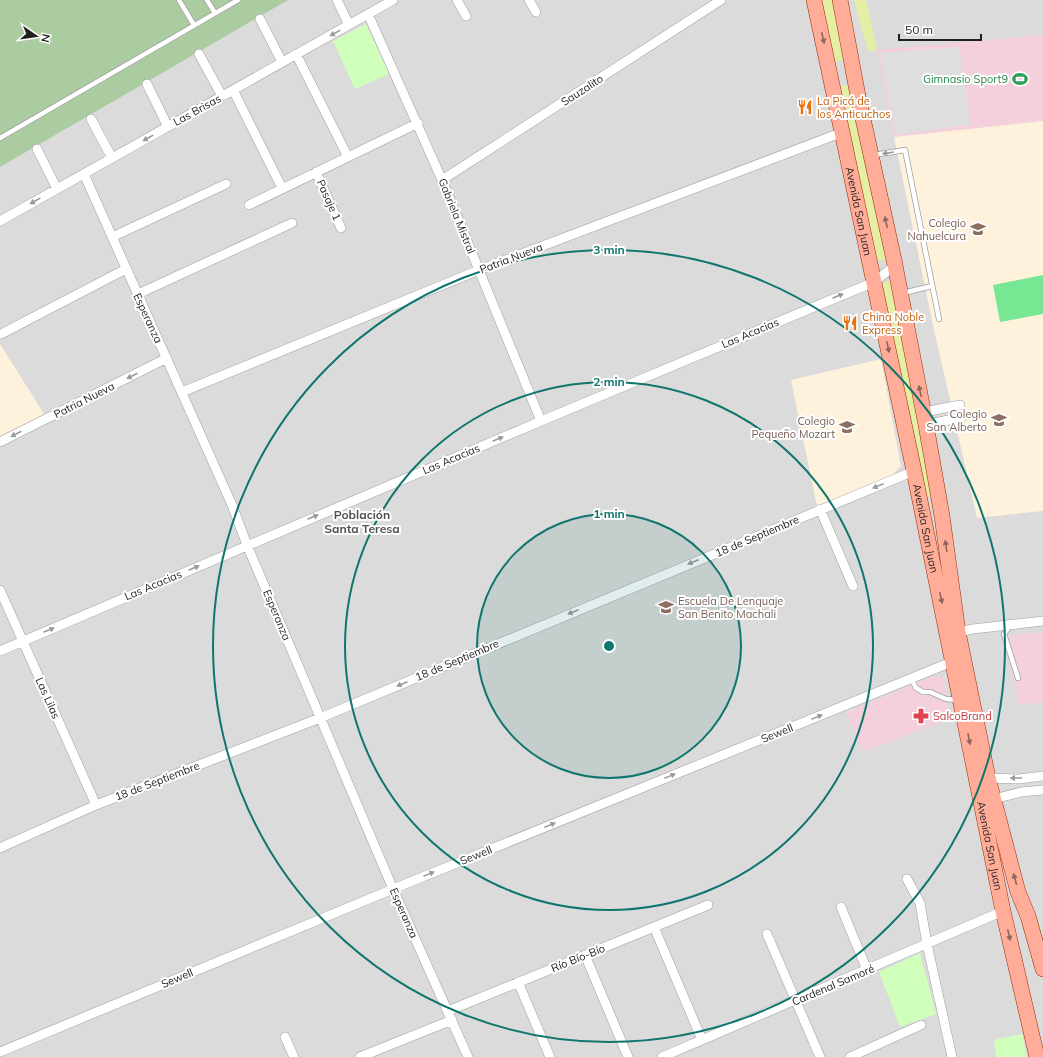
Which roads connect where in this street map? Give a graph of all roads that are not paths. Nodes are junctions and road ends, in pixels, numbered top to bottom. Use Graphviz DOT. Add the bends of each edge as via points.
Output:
graph roads {
  1 [pos="179,0"];
  2 [pos="207,0"];
  3 [pos="238,0"];
  4 [pos="337,0"];
  5 [pos="393,0"];
  6 [pos="457,0"];
  7 [pos="529,0"];
  8 [pos="721,0"];
  9 [pos="814,0"];
  10 [pos="840,0"];
  11 [pos="536,12"];
  12 [pos="215,13"];
  13 [pos="368,14"];
  14 [pos="466,16"];
  15 [pos="260,19"];
  16 [pos="194,25"];
  17 [pos="349,25"];
  18 [pos="199,54"];
  19 [pos="296,54"];
  20 [pos="282,62"];
  21 [pos="147,84"];
  22 [pos="856,87"];
  23 [pos="233,90"];
  24 [pos="222,96"];
  25 [pos="836,101"];
  26 [pos="91,119"];
  27 [pos="418,123"];
  28 [pos="168,127"];
  29 [pos="843,132"];
  30 [pos="0,138"];
  31 [pos="37,149"];
  32 [pos="872,156"];
  33 [pos="348,157"];
  34 [pos="112,158"];
  35 [pos="316,172"];
  36 [pos="84,174"];
  37 [pos="442,180"];
  38 [pos="226,184"];
  39 [pos="282,188"];
  40 [pos="57,189"];
  41 [pos="249,205"];
  42 [pos="0,220"];
  43 [pos="292,224"];
  44 [pos="341,228"];
  45 [pos="112,237"];
  46 [pos="894,260"];
  47 [pos="126,268"];
  48 [pos="478,270"];
  49 [pos="874,282"];
  50 [pos="932,286"];
  51 [pos="138,294"];
  52 [pos="900,294"];
  53 [pos="938,319"];
  54 [pos="1,334"];
  55 [pos="167,358"];
  56 [pos="182,392"];
  57 [pos="960,406"];
  58 [pos="962,417"];
  59 [pos="925,418"];
  60 [pos="541,421"];
  61 [pos="0,442"];
  62 [pos="914,471"];
  63 [pos="820,510"];
  64 [pos="942,516"];
  65 [pos="924,518"];
  66 [pos="247,545"];
  67 [pos="853,586"];
  68 [pos="0,590"];
  69 [pos="1043,621"];
  70 [pos="1004,625"];
  71 [pos="958,632"];
  72 [pos="23,641"];
  73 [pos="0,651"];
  74 [pos="954,661"];
  75 [pos="911,678"];
  76 [pos="1018,678"];
  77 [pos="962,699"];
  78 [pos="320,718"];
  79 [pos="1043,776"];
  80 [pos="988,778"];
  81 [pos="1043,790"];
  82 [pos="994,799"];
  83 [pos="96,805"];
  84 [pos="0,848"];
  85 [pos="907,879"];
  86 [pos="393,889"];
  87 [pos="708,905"];
  88 [pos="841,907"];
  89 [pos="1003,911"];
  90 [pos="654,927"];
  91 [pos="768,934"];
  92 [pos="1039,943"];
  93 [pos="927,944"];
  94 [pos="585,955"];
  95 [pos="868,970"];
  96 [pos="1043,970"];
  97 [pos="518,982"];
  98 [pos="796,1001"];
  99 [pos="448,1011"];
  100 [pos="452,1020"];
  101 [pos="921,1025"];
  102 [pos="285,1037"];
  103 [pos="702,1040"];
  104 [pos="0,1052"];
  105 [pos="294,1057"];
  106 [pos="360,1057"];
  107 [pos="468,1057"];
  108 [pos="550,1057"];
  109 [pos="628,1057"];
  110 [pos="662,1057"];
  111 [pos="820,1057"];
  112 [pos="850,1057"];
  113 [pos="952,1057"];
  114 [pos="1038,1057"];
  1 -- 16 [label="lane"];
  2 -- 12 [label="lane"];
  3 -- 12 [label="lane"];
  4 -- 17 [label="street"];
  5 -- 13 [label="street, Las Brisas"];
  6 -- 14 [label="street"];
  7 -- 11 [label="street"];
  8 -- 37 [label="street, Sauzalito"];
  9 -- 25 [label="main road, Avenida San Juan, one-way"];
  10 -- 22 [label="main road, Avenida San Juan"];
  12 -- 16 [label="lane"];
  13 -- 17 [label="street, Las Brisas"];
  13 -- 27 [label="street, Gabriela Mistral"];
  15 -- 20 [label="street"];
  16 -- 30 [label="lane"];
  17 -- 19 [label="street, Las Brisas, one-way"];
  18 -- 24 [label="street"];
  19 -- 20 [label="street, Las Brisas"];
  19 -- 33 [label="street"];
  20 -- 23 [label="street, Las Brisas"];
  21 -- 28 [label="street"];
  22 -- 25 [label="main road" via="850,79 840,81"];
  22 -- 32 [label="main road, Avenida San Juan"];
  23 -- 24 [label="street, Las Brisas"];
  23 -- 39 [label="street"];
  24 -- 28 [label="street, Las Brisas"];
  25 -- 29 [label="main road, Avenida San Juan"];
  26 -- 34 [label="street"];
  27 -- 33 [label="street"];
  27 -- 37 [label="street, Gabriela Mistral"];
  28 -- 34 [label="street, Las Brisas, one-way"];
  29 -- 48 [label="street, Patria Nueva"];
  29 -- 49 [label="main road, Avenida San Juan"];
  31 -- 40 [label="street"];
  46 -- 32 [label="main road, Avenida San Juan, one-way"];
  50 -- 32 [label="lane, one-way" via="905,150"];
  33 -- 35 [label="street"];
  34 -- 36 [label="street, Las Brisas"];
  35 -- 39 [label="street"];
  35 -- 44 [label="street, Pasaje 1"];
  36 -- 40 [label="street, Las Brisas"];
  36 -- 45 [label="street, Esperanza"];
  37 -- 48 [label="street, Gabriela Mistral"];
  38 -- 45 [label="street"];
  39 -- 41 [label="street"];
  40 -- 42 [label="street, Las Brisas, one-way"];
  43 -- 51 [label="street"];
  45 -- 47 [label="street, Esperanza"];
  46 -- 49 [label="street, Las Acacias" via="894,266"];
  46 -- 52 [label="main road, Avenida San Juan"];
  47 -- 51 [label="street, Esperanza"];
  47 -- 54 [label="street"];
  48 -- 56 [label="street, Patria Nueva"];
  48 -- 60 [label="street, Gabriela Mistral"];
  60 -- 49 [label="street, Las Acacias, one-way"];
  49 -- 62 [label="main road, Avenida San Juan, one-way"];
  50 -- 52 [label="lane"];
  50 -- 53 [label="lane"];
  51 -- 55 [label="street, Esperanza"];
  59 -- 52 [label="main road, Avenida San Juan, one-way"];
  55 -- 56 [label="street, Esperanza"];
  55 -- 61 [label="street, Patria Nueva, one-way"];
  56 -- 66 [label="street, Esperanza"];
  57 -- 59 [label="street"];
  58 -- 59 [label="street"];
  59 -- 64 [label="main road, Avenida San Juan"];
  66 -- 60 [label="street, Las Acacias, one-way"];
  62 -- 63 [label="street, 18 de Septiembre, one-way"];
  62 -- 65 [label="main road, Avenida San Juan"];
  63 -- 67 [label="street"];
  63 -- 78 [label="street, 18 de Septiembre, one-way"];
  64 -- 65 [label="main road"];
  71 -- 64 [label="main road, Avenida San Juan, one-way"];
  65 -- 74 [label="main road, Avenida San Juan, one-way"];
  72 -- 66 [label="street, Las Acacias, one-way"];
  66 -- 78 [label="street, Esperanza"];
  68 -- 72 [label="street, Las Lilas"];
  69 -- 70 [label="street"];
  70 -- 71 [label="street"];
  70 -- 76 [label="lane" via="1004,634"];
  71 -- 80 [label="main road, Avenida San Juan"];
  72 -- 73 [label="street, Las Acacias"];
  72 -- 83 [label="street, Las Lilas"];
  74 -- 75 [label="street, Sewell"];
  74 -- 77 [label="main road, Avenida San Juan"];
  75 -- 77 [label="lane" via="916,688 923,692 930,692 946,699"];
  86 -- 75 [label="street, Sewell, one-way"];
  77 -- 89 [label="main road, Avenida San Juan, one-way"];
  78 -- 83 [label="street, 18 de Septiembre"];
  78 -- 86 [label="street, Esperanza"];
  79 -- 80 [label="street, one-way" via="1019,779"];
  80 -- 82 [label="main road, Avenida San Juan"];
  81 -- 82 [label="street" via="1021,792"];
  92 -- 82 [label="main road, Avenida San Juan, one-way" via="1018,892"];
  83 -- 84 [label="street, 18 de Septiembre"];
  85 -- 93 [label="street" via="920,903"];
  86 -- 99 [label="street, Esperanza"];
  86 -- 104 [label="street, Sewell"];
  87 -- 90 [label="street, Río Bío-Bío"];
  88 -- 95 [label="street"];
  89 -- 93 [label="street, Cardenal Samoré"];
  89 -- 114 [label="main road, Avenida San Juan, one-way"];
  90 -- 94 [label="street, Río Bío-Bío"];
  90 -- 103 [label="street"];
  91 -- 98 [label="street"];
  92 -- 96 [label="main road, Avenida San Juan"];
  93 -- 95 [label="street, Cardenal Samoré"];
  93 -- 113 [label="street"];
  94 -- 97 [label="street, Río Bío-Bío"];
  94 -- 109 [label="street"];
  95 -- 98 [label="street, Cardenal Samoré"];
  97 -- 99 [label="street, Río Bío-Bío"];
  97 -- 108 [label="street"];
  98 -- 103 [label="street, Cardenal Samoré"];
  98 -- 111 [label="street"];
  99 -- 100 [label="street, Esperanza"];
  100 -- 106 [label="street"];
  100 -- 107 [label="street, Esperanza"];
  101 -- 112 [label="street"];
  102 -- 105 [label="street"];
  103 -- 110 [label="street, Cardenal Samoré"];
}
